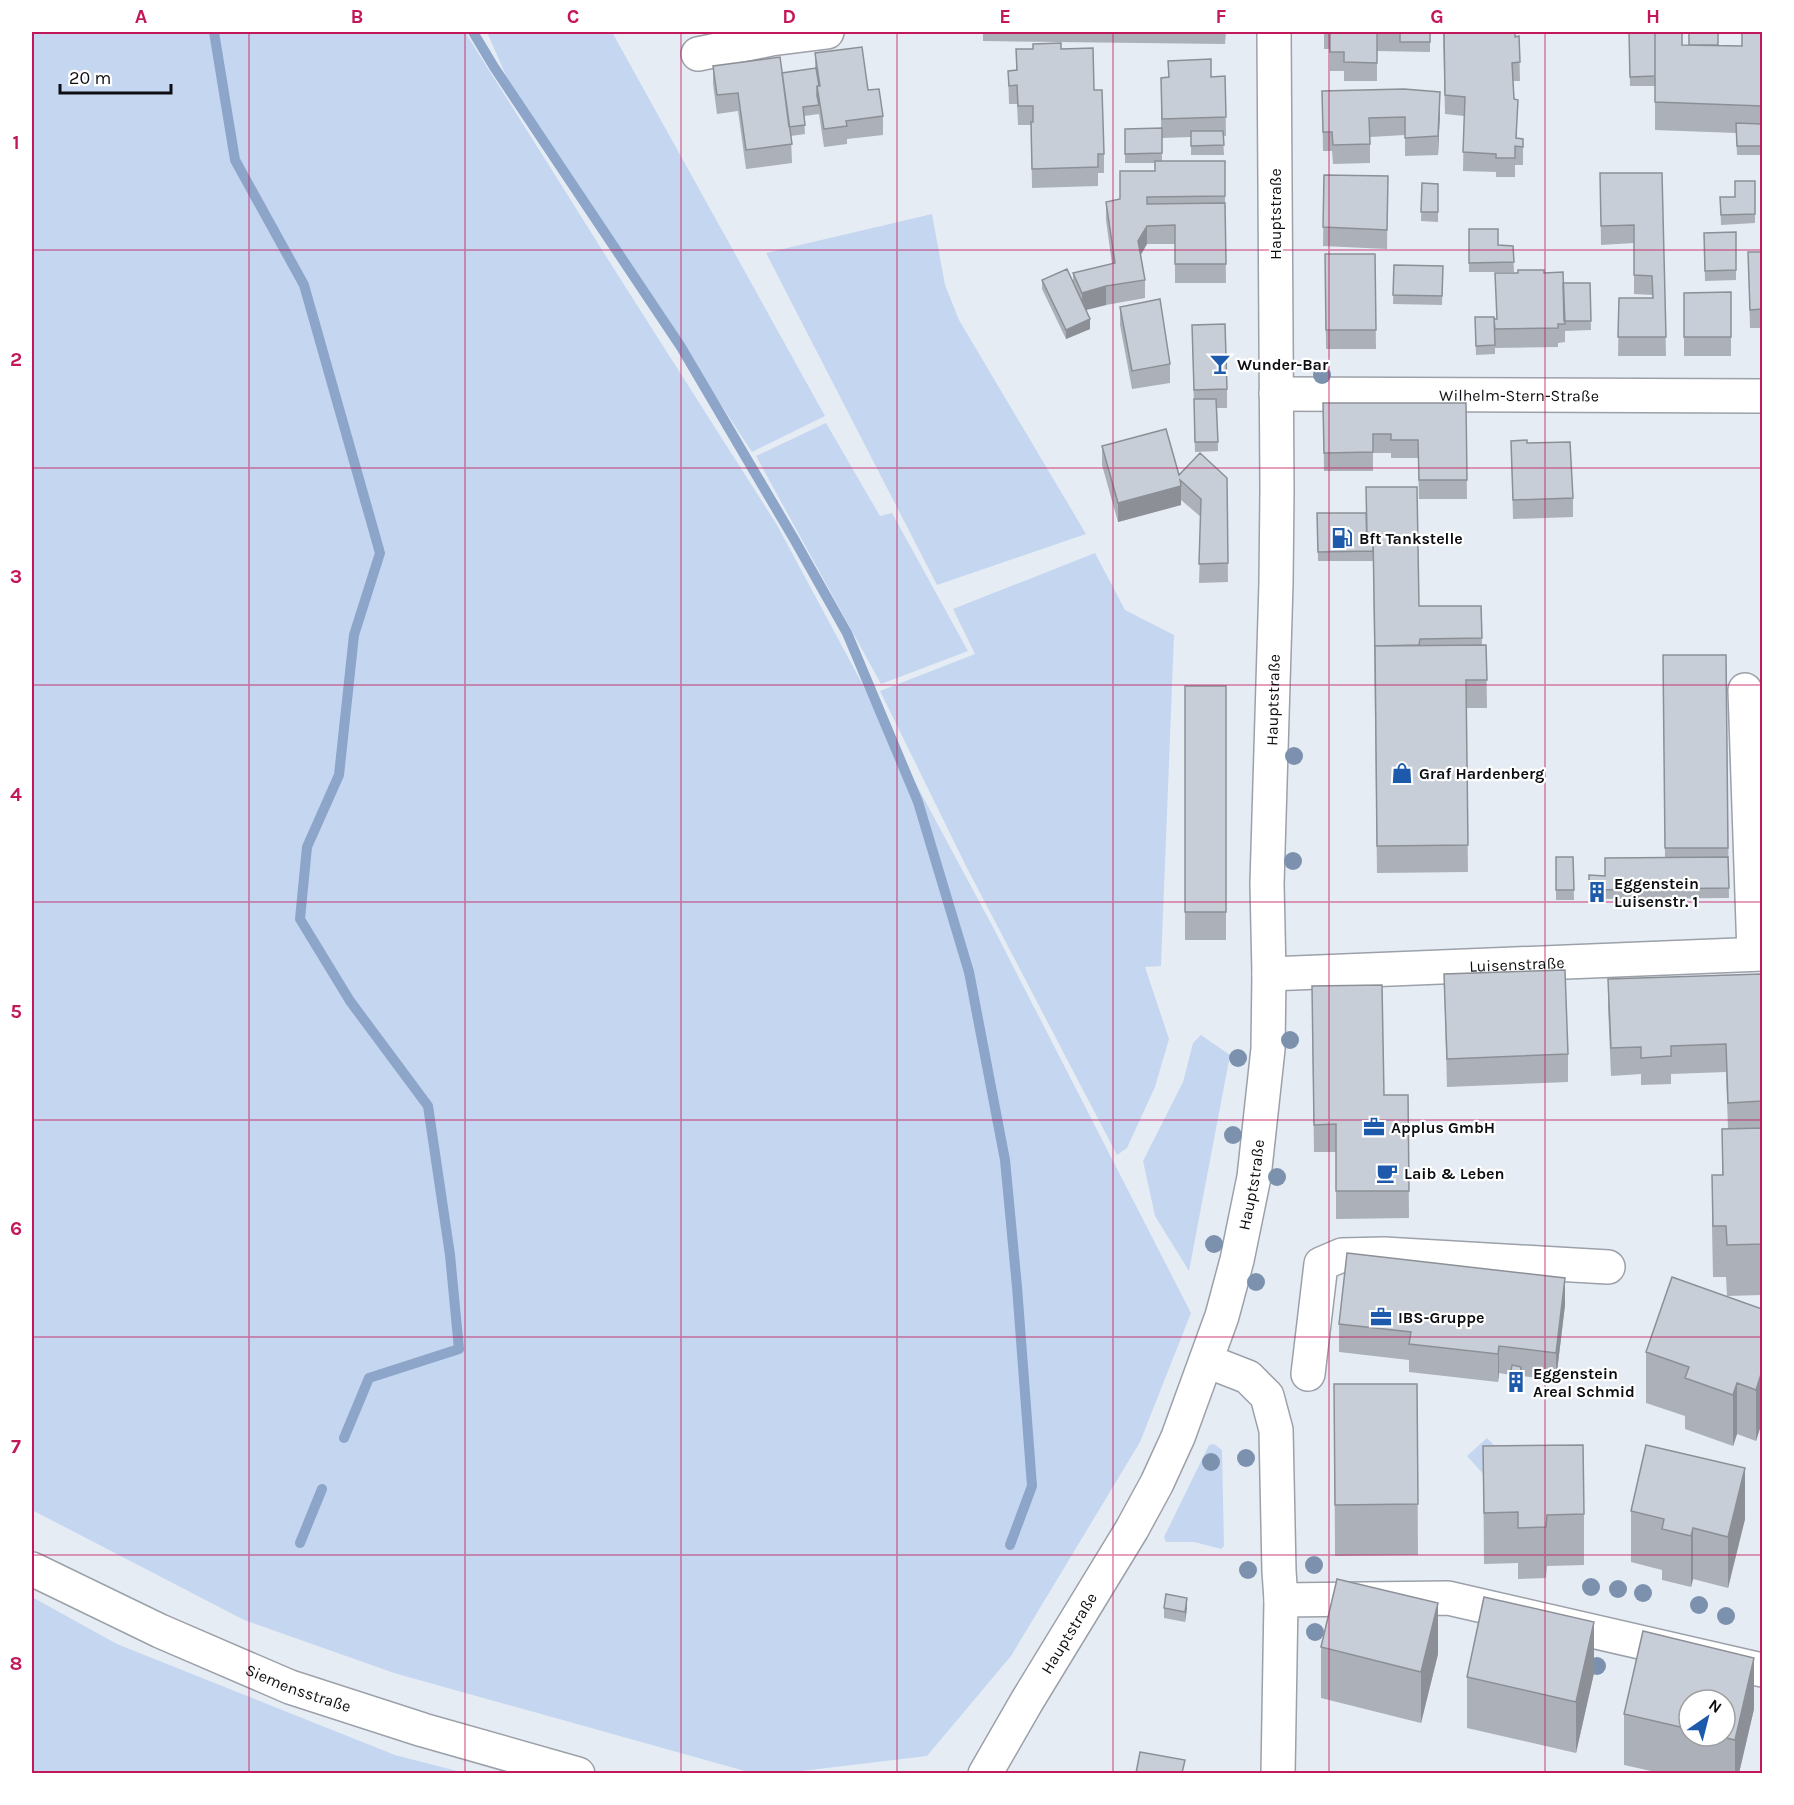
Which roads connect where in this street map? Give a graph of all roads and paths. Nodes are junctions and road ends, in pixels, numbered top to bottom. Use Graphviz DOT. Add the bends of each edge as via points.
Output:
graph roads {
  1 [pos="827,32"];
  2 [pos="1274,32"];
  3 [pos="771,35"];
  4 [pos="698,54"];
  5 [pos="1276,394"];
  6 [pos="1762,396"];
  7 [pos="1744,690"];
  8 [pos="1758,954"];
  9 [pos="1269,974"];
  10 [pos="1608,1267"];
  11 [pos="1207,1361"];
  12 [pos="1308,1374"];
  13 [pos="32,1569"];
  14 [pos="1281,1600"];
  15 [pos="1762,1670"];
  16 [pos="578,1773"];
  17 [pos="985,1773"];
  18 [pos="1278,1773"];
  1 -- 3 [label="street"];
  2 -- 5 [label="street, Hauptstraße"];
  3 -- 4 [label="street"];
  5 -- 6 [label="street, Wilhelm-Stern-Straße"];
  5 -- 9 [label="street, Hauptstraße" via="1267,884"];
  7 -- 8 [label="street"];
  8 -- 9 [label="street, Luisenstraße"];
  9 -- 11 [label="street, Hauptstraße" via="1268,1049 1254,1177 1234,1271"];
  10 -- 12 [label="street" via="1342,1255 1321,1264"];
  11 -- 14 [label="street" via="1248,1377 1268,1396 1276,1430"];
  11 -- 17 [label="street, Hauptstraße" via="1157,1483"];
  13 -- 16 [label="street, Siemensstraße" via="160,1631 290,1687 423,1730"];
  14 -- 15 [label="street" via="1448,1598"];
  14 -- 18 [label="street"];
}
